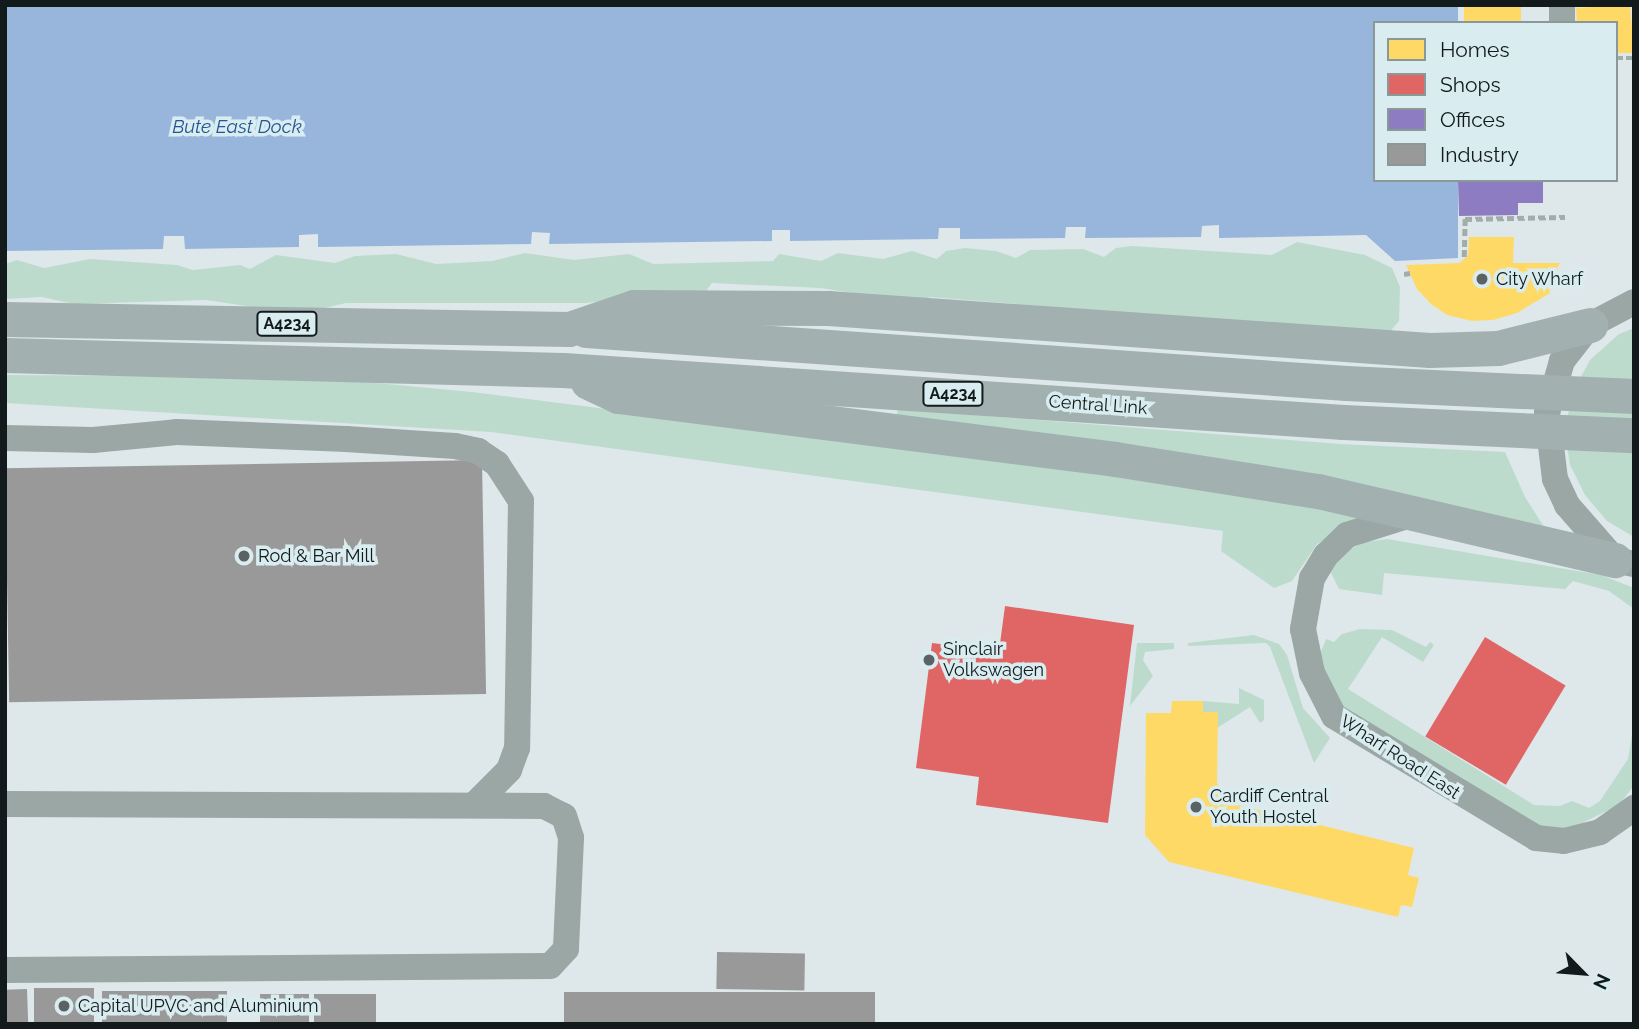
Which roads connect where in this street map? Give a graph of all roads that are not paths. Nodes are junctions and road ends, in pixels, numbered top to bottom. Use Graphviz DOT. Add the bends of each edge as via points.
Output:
graph roads {
  1 [pos="1634,302"];
  2 [pos="5,318"];
  3 [pos="1590,325"];
  4 [pos="569,329"];
  5 [pos="5,355"];
  6 [pos="563,370"];
  7 [pos="1634,396"];
  8 [pos="1634,435"];
  9 [pos="5,438"];
  10 [pos="1415,513"];
  11 [pos="1624,562"];
  12 [pos="477,802"];
  13 [pos="5,804"];
  14 [pos="1634,808"];
  15 [pos="5,970"];
  1 -- 3 [label="street"];
  2 -- 4 [label="main road, A4234"];
  3 -- 4 [label="main road" via="1498,348 1430,350 828,308 634,307"];
  3 -- 11 [label="street" via="1562,360 1547,413 1548,449 1567,505"];
  4 -- 7 [label="main road, A4234, bridge" via="1346,383"];
  5 -- 6 [label="main road, A4234"];
  6 -- 8 [label="main road, Central Link / A4234, bridge" via="1343,422"];
  6 -- 10 [label="main road" via="618,396 1115,459 1318,491"];
  9 -- 12 [label="street" via="93,440 177,432 346,439 455,446 478,451 497,464 521,501 517,748 509,770"];
  10 -- 11 [label="main road"];
  10 -- 14 [label="street, Wharf Road East" via="1347,535 1326,555 1312,579 1303,629 1312,673 1334,716 1536,838 1564,841 1600,832"];
  12 -- 13 [label="street"];
  12 -- 15 [label="street" via="544,806 564,816 571,838 566,949 550,966"];
}
